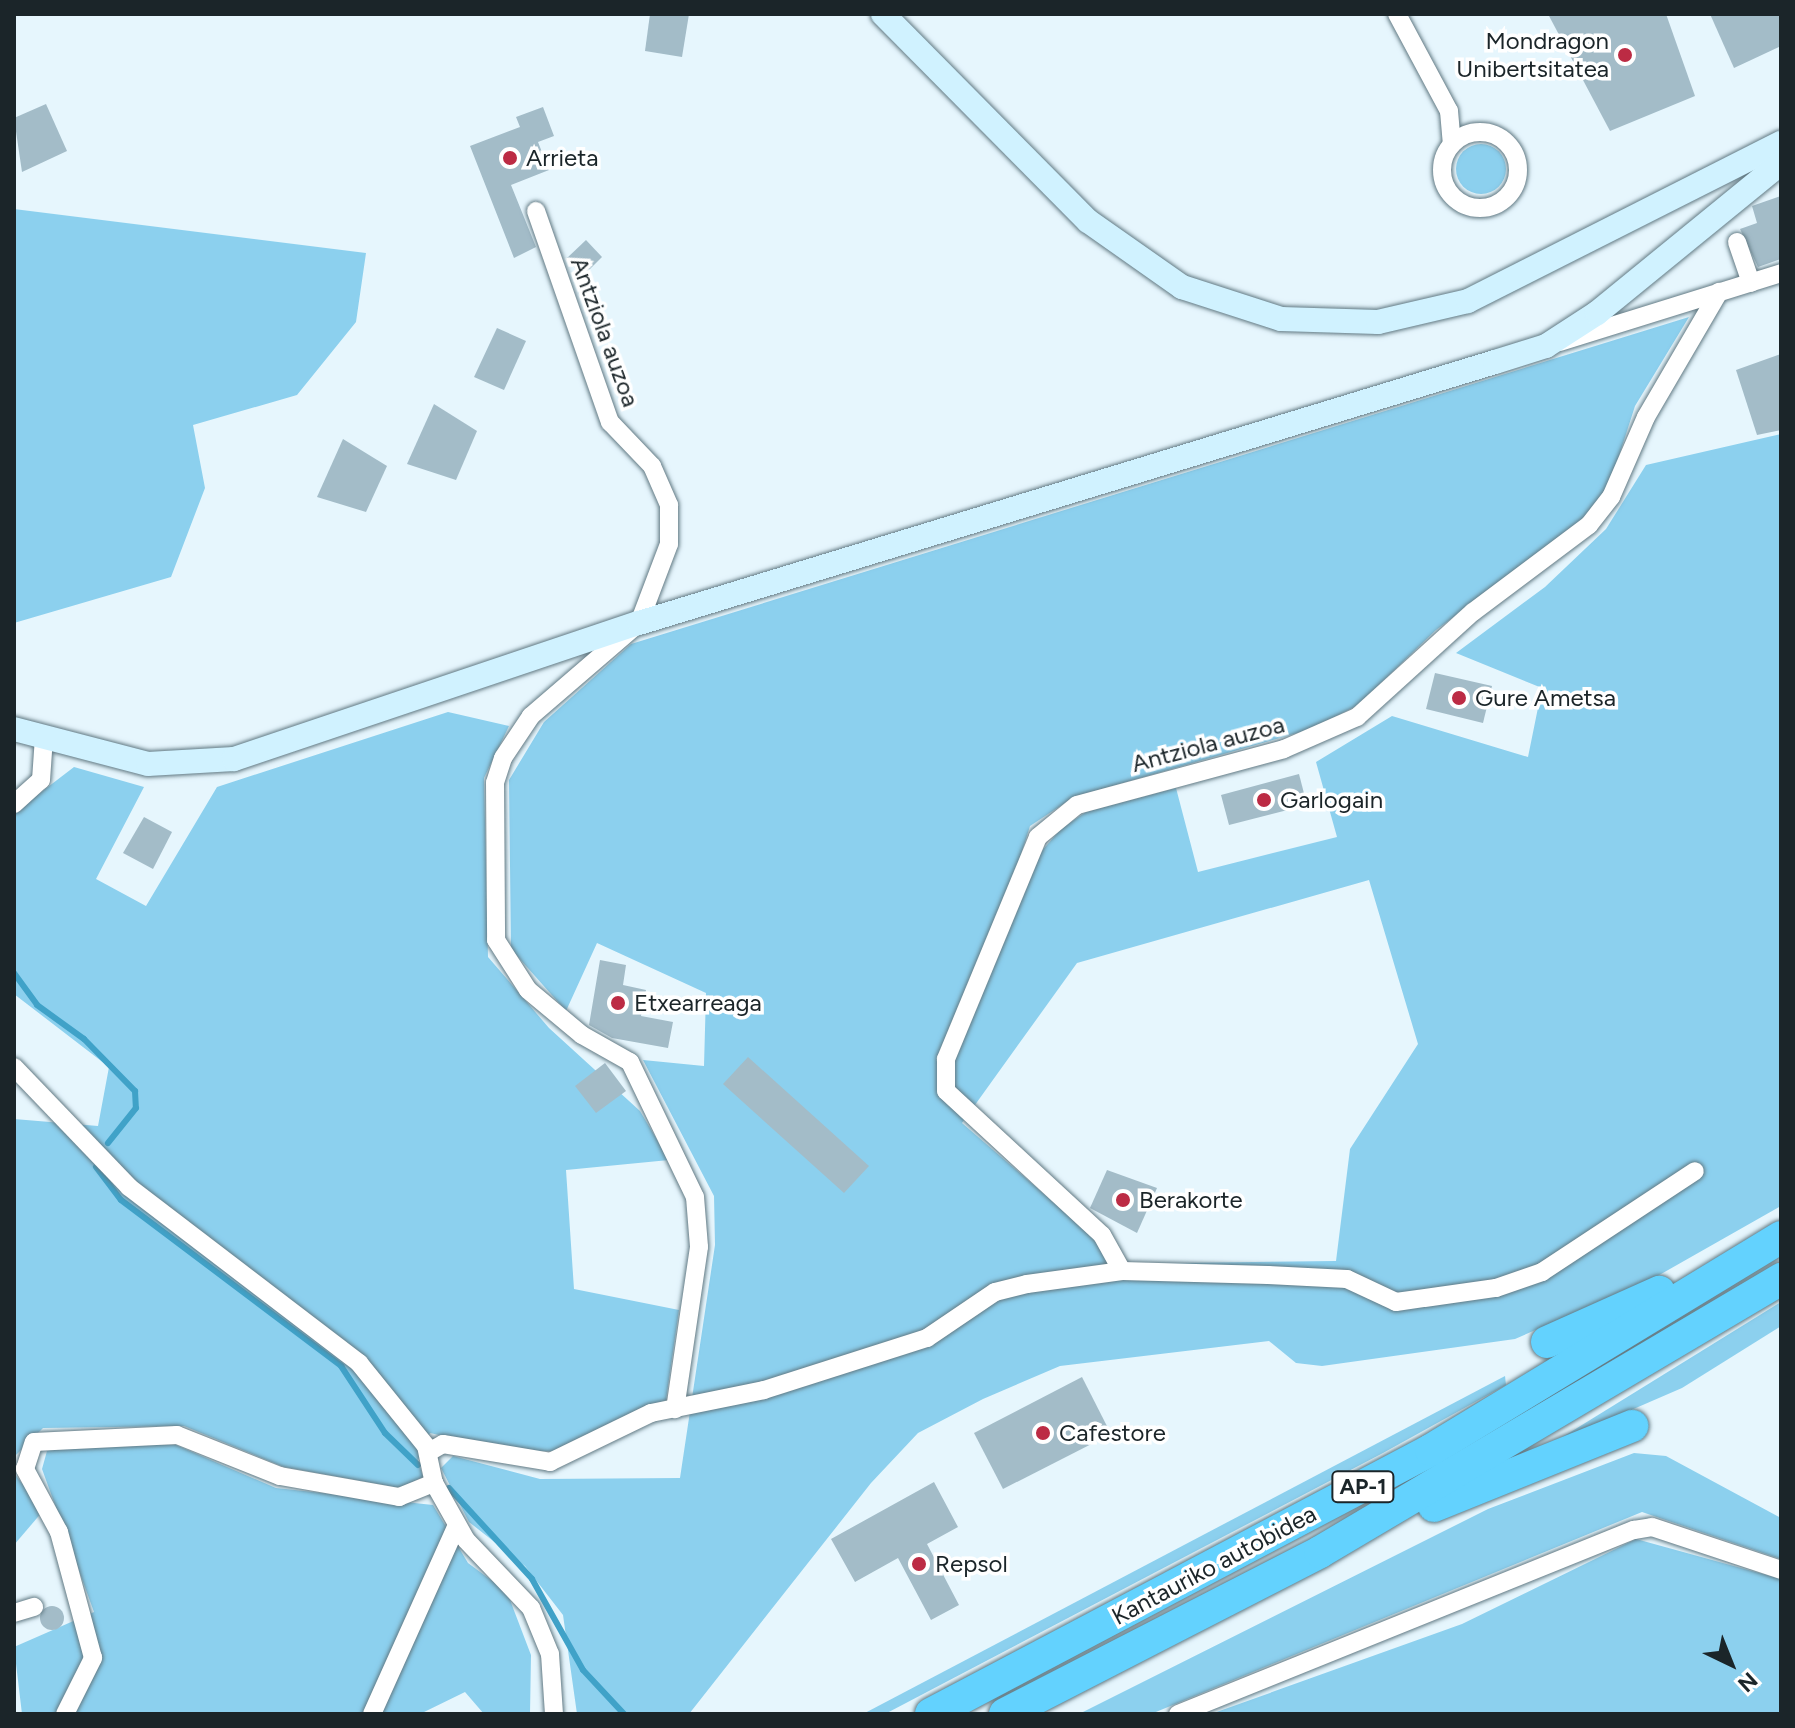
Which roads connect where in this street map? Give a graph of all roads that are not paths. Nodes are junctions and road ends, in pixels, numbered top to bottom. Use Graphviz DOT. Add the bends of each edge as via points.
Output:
graph roads {
  1 [pos="883,14"];
  2 [pos="1397,14"];
  3 [pos="1449,111"];
  4 [pos="1483,132"];
  5 [pos="1781,143"];
  6 [pos="1452,144"];
  7 [pos="1781,163"];
  8 [pos="536,211"];
  9 [pos="1737,242"];
  10 [pos="1781,273"];
  11 [pos="1751,283"];
  12 [pos="1719,292"];
  13 [pos="1546,346"];
  14 [pos="639,623"];
  15 [pos="14,729"];
  16 [pos="44,737"];
  17 [pos="14,804"];
  18 [pos="14,1067"];
  19 [pos="1695,1171"];
  20 [pos="1781,1237"];
  21 [pos="1741,1264"];
  22 [pos="1122,1271"];
  23 [pos="1781,1279"];
  24 [pos="1547,1342"];
  25 [pos="675,1409"];
  26 [pos="1632,1426"];
  27 [pos="429,1452"];
  28 [pos="434,1483"];
  29 [pos="457,1525"];
  30 [pos="1320,1552"];
  31 [pos="1781,1570"];
  32 [pos="34,1607"];
  33 [pos="14,1613"];
  34 [pos="65,1714"];
  35 [pos="372,1714"];
  36 [pos="554,1714"];
  37 [pos="931,1714"];
  38 [pos="1005,1714"];
  39 [pos="1178,1714"];
  1 -- 5 [label="main road" via="1088,221 1182,287 1281,319 1378,322 1468,301"];
  2 -- 3 [label="street"];
  3 -- 4 [label="street"];
  3 -- 6 [label="street"];
  4 -- 6 [label="street"];
  4 -- 6 [label="street" via="1503,138 1518,161 1514,189 1497,205 1476,209 1454,198 1442,172"];
  7 -- 13 [label="main road" via="1597,313"];
  8 -- 14 [label="street, Antziola auzoa" via="610,422 652,466 669,505 669,544 649,581"];
  9 -- 11 [label="street"];
  10 -- 11 [label="street"];
  11 -- 12 [label="street"];
  12 -- 13 [label="street"];
  12 -- 22 [label="street, Antziola auzoa" via="1646,417 1611,497 1589,525 1473,612 1357,717 1284,749 1077,805 1038,837 946,1059 946,1091 1102,1235"];
  13 -- 14 [label="main road"];
  14 -- 16 [label="main road" via="234,759 148,764"];
  14 -- 25 [label="street" via="531,716 503,758 495,783 496,940 528,990 582,1035 630,1062 695,1197 699,1247"];
  15 -- 16 [label="main road"];
  16 -- 17 [label="street" via="41,780"];
  18 -- 27 [label="street" via="129,1187 340,1345"];
  19 -- 22 [label="street" via="1542,1272 1432,1300 1396,1302 1347,1279"];
  20 -- 21 [label="highway, Kantauriko autobidea / AP-1"];
  21 -- 24 [label="highway" via="1687,1279"];
  21 -- 37 [label="highway, Kantauriko autobidea / AP-1" via="1431,1450"];
  22 -- 25 [label="street" via="1011,1287 927,1338 764,1390"];
  23 -- 30 [label="highway, Kantauriko autobidea / AP-1"];
  25 -- 27 [label="street" via="550,1462 443,1444"];
  26 -- 30 [label="highway"];
  27 -- 28 [label="street"];
  28 -- 29 [label="street"];
  28 -- 34 [label="street" via="399,1497 322,1484 280,1476 177,1435 34,1442 25,1451 25,1469 59,1532 93,1658"];
  29 -- 35 [label="street"];
  29 -- 36 [label="street" via="531,1608 550,1654"];
  30 -- 38 [label="highway, Kantauriko autobidea / AP-1"];
  31 -- 39 [label="street" via="1652,1527 1634,1530"];
  32 -- 33 [label="street"];
}
